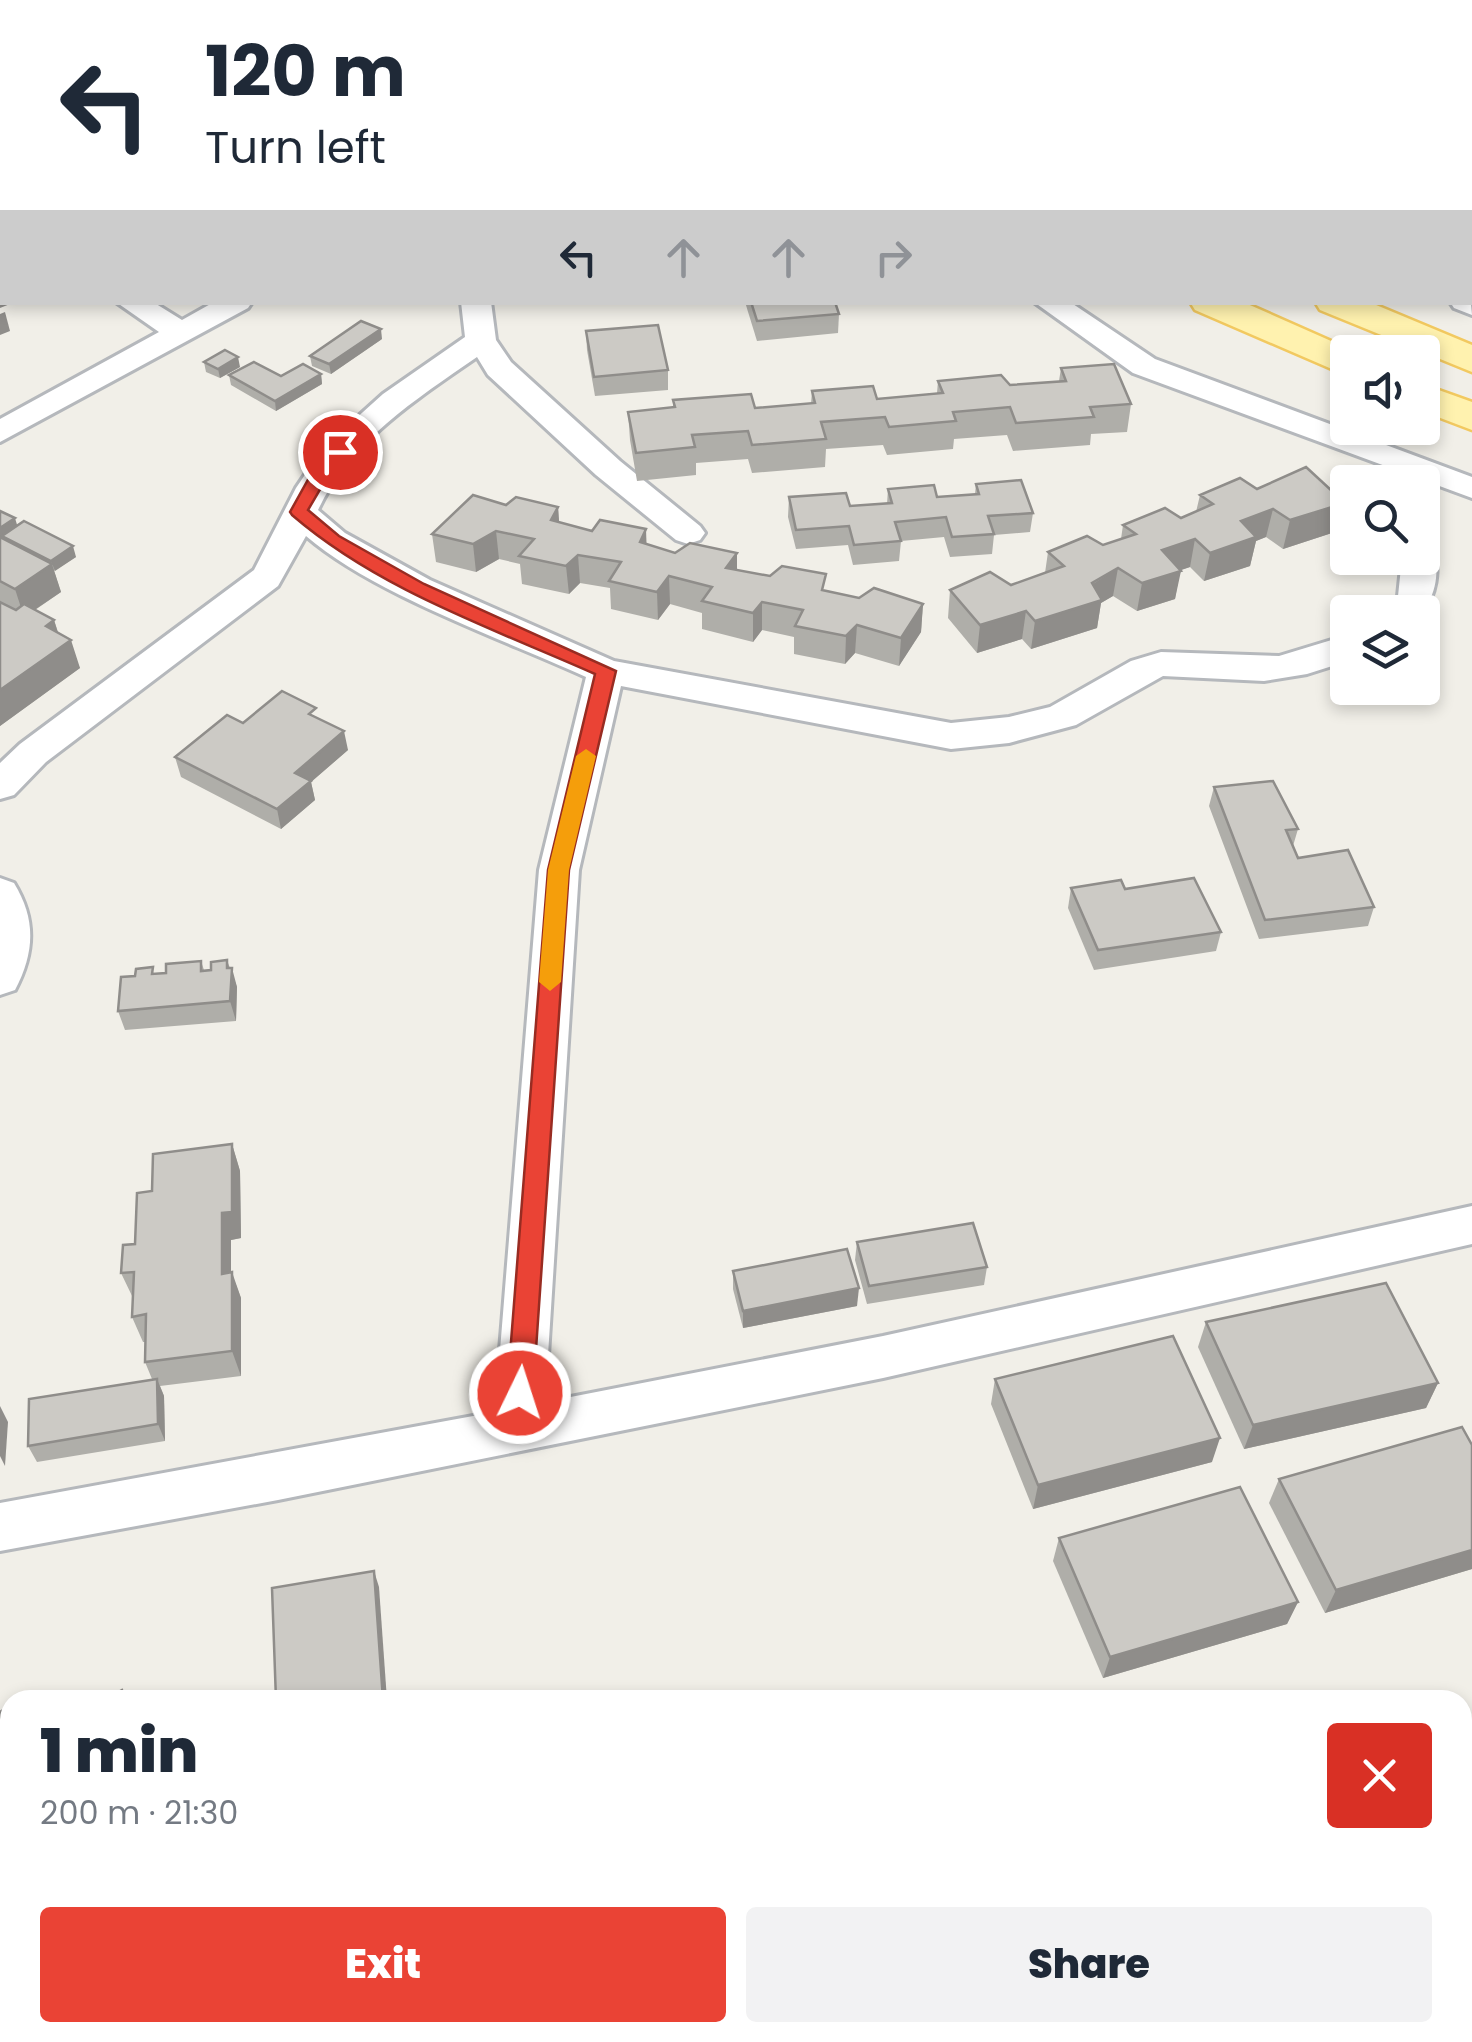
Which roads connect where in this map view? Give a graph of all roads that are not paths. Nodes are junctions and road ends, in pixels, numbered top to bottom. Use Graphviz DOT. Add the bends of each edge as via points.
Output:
graph roads {
  1 [pos="136,305"];
  2 [pos="230,305"];
  3 [pos="476,305"];
  4 [pos="1053,305"];
  5 [pos="1216,305"];
  6 [pos="1341,305"];
  7 [pos="178,331"];
  8 [pos="481,340"];
  9 [pos="1330,356"];
  10 [pos="1472,360"];
  11 [pos="1440,404"];
  12 [pos="1472,418"];
  13 [pos="0,432"];
  14 [pos="1330,437"];
  15 [pos="1339,445"];
  16 [pos="1352,445"];
  17 [pos="1354,465"];
  18 [pos="1472,488"];
  19 [pos="299,512"];
  20 [pos="688,533"];
  21 [pos="1330,656"];
  22 [pos="606,671"];
  23 [pos="0,786"];
  24 [pos="0,894"];
  25 [pos="0,979"];
  26 [pos="1472,1225"];
  27 [pos="518,1430"];
  28 [pos="0,1527"];
  1 -- 7 [label="street"];
  2 -- 7 [label="street"];
  3 -- 8 [label="street"];
  4 -- 14 [label="street" via="1144,366"];
  5 -- 9 [label="main road"];
  6 -- 10 [label="main road"];
  7 -- 13 [label="street"];
  8 -- 19 [label="street" via="358,434 322,471"];
  8 -- 20 [label="street" via="513,381"];
  11 -- 12 [label="main road"];
  15 -- 17 [label="street"];
  16 -- 18 [label="street"];
  19 -- 22 [label="street" via="333,540 418,588"];
  19 -- 23 [label="street" via="285,552 266,578"];
  21 -- 22 [label="street" via="1284,668 1152,666 1046,724 951,736"];
  22 -- 27 [label="street" via="559,870"];
  24 -- 25 [label="street" via="9,906 12,948"];
  26 -- 27 [label="street" via="883,1358"];
  27 -- 28 [label="street"];
}
